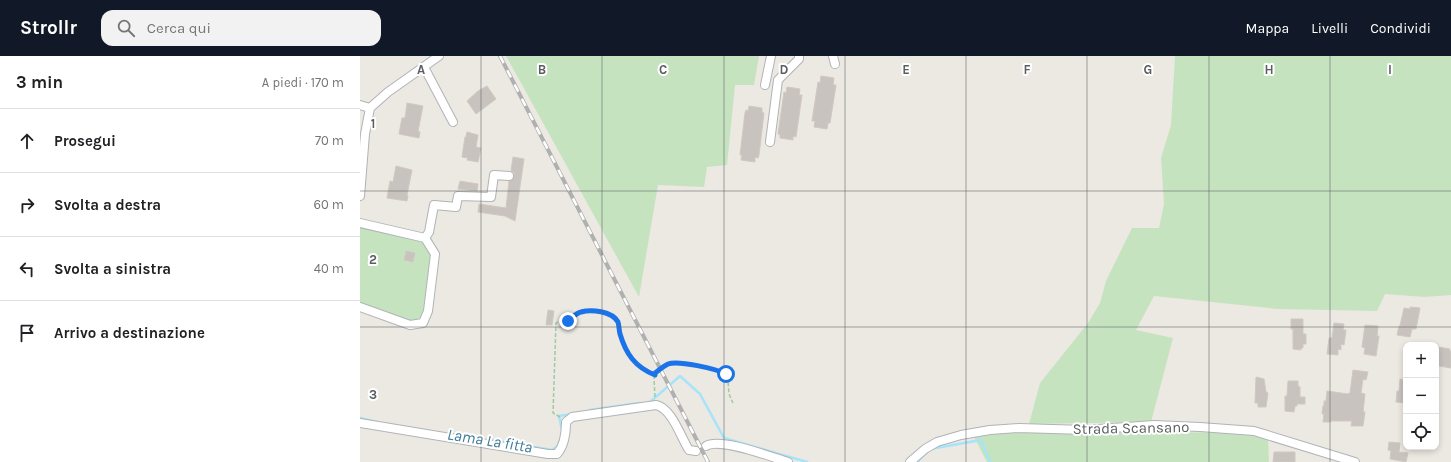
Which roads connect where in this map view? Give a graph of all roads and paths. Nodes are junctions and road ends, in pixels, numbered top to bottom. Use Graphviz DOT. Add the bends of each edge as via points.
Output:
graph roads {
  1 [pos="439,56"];
  2 [pos="771,56"];
  3 [pos="799,56"];
  4 [pos="424,67"];
  5 [pos="765,85"];
  6 [pos="360,105"];
  7 [pos="370,108"];
  8 [pos="453,122"];
  9 [pos="770,142"];
  10 [pos="509,176"];
  11 [pos="360,196"];
  12 [pos="360,223"];
  13 [pos="425,238"];
  14 [pos="360,308"];
  15 [pos="655,375"];
  16 [pos="733,403"];
  17 [pos="656,405"];
  18 [pos="566,422"];
  19 [pos="360,423"];
  20 [pos="706,446"];
  21 [pos="696,451"];
  22 [pos="788,462"];
  23 [pos="910,462"];
  24 [pos="1355,462"];
  1 -- 4 [label="street"];
  2 -- 5 [label="street"];
  3 -- 9 [label="street" via="778,80"];
  4 -- 7 [label="street"];
  4 -- 8 [label="street"];
  6 -- 7 [label="street"];
  7 -- 11 [label="street" via="365,134"];
  10 -- 13 [label="street" via="494,175 490,197 458,196 456,207 434,205 429,232"];
  12 -- 13 [label="street"];
  13 -- 14 [label="street" via="435,254 428,311 423,323 410,325"];
  15 -- 16 [label="path" via="669,363 717,370 726,374"];
  15 -- 17 [label="path"];
  15 -- 18 [label="path" via="642,369 626,351 618,322 613,316 590,311 579,312 568,321 556,323 553,413"];
  17 -- 18 [label="street" via="579,415"];
  17 -- 21 [label="street" via="667,412 689,450"];
  18 -- 19 [label="street" via="561,450 557,454"];
  20 -- 22 [label="street" via="715,443 731,446"];
  23 -- 24 [label="street, Strada Scansano" via="937,442 990,430 1085,430 1154,426 1254,431"];
}
